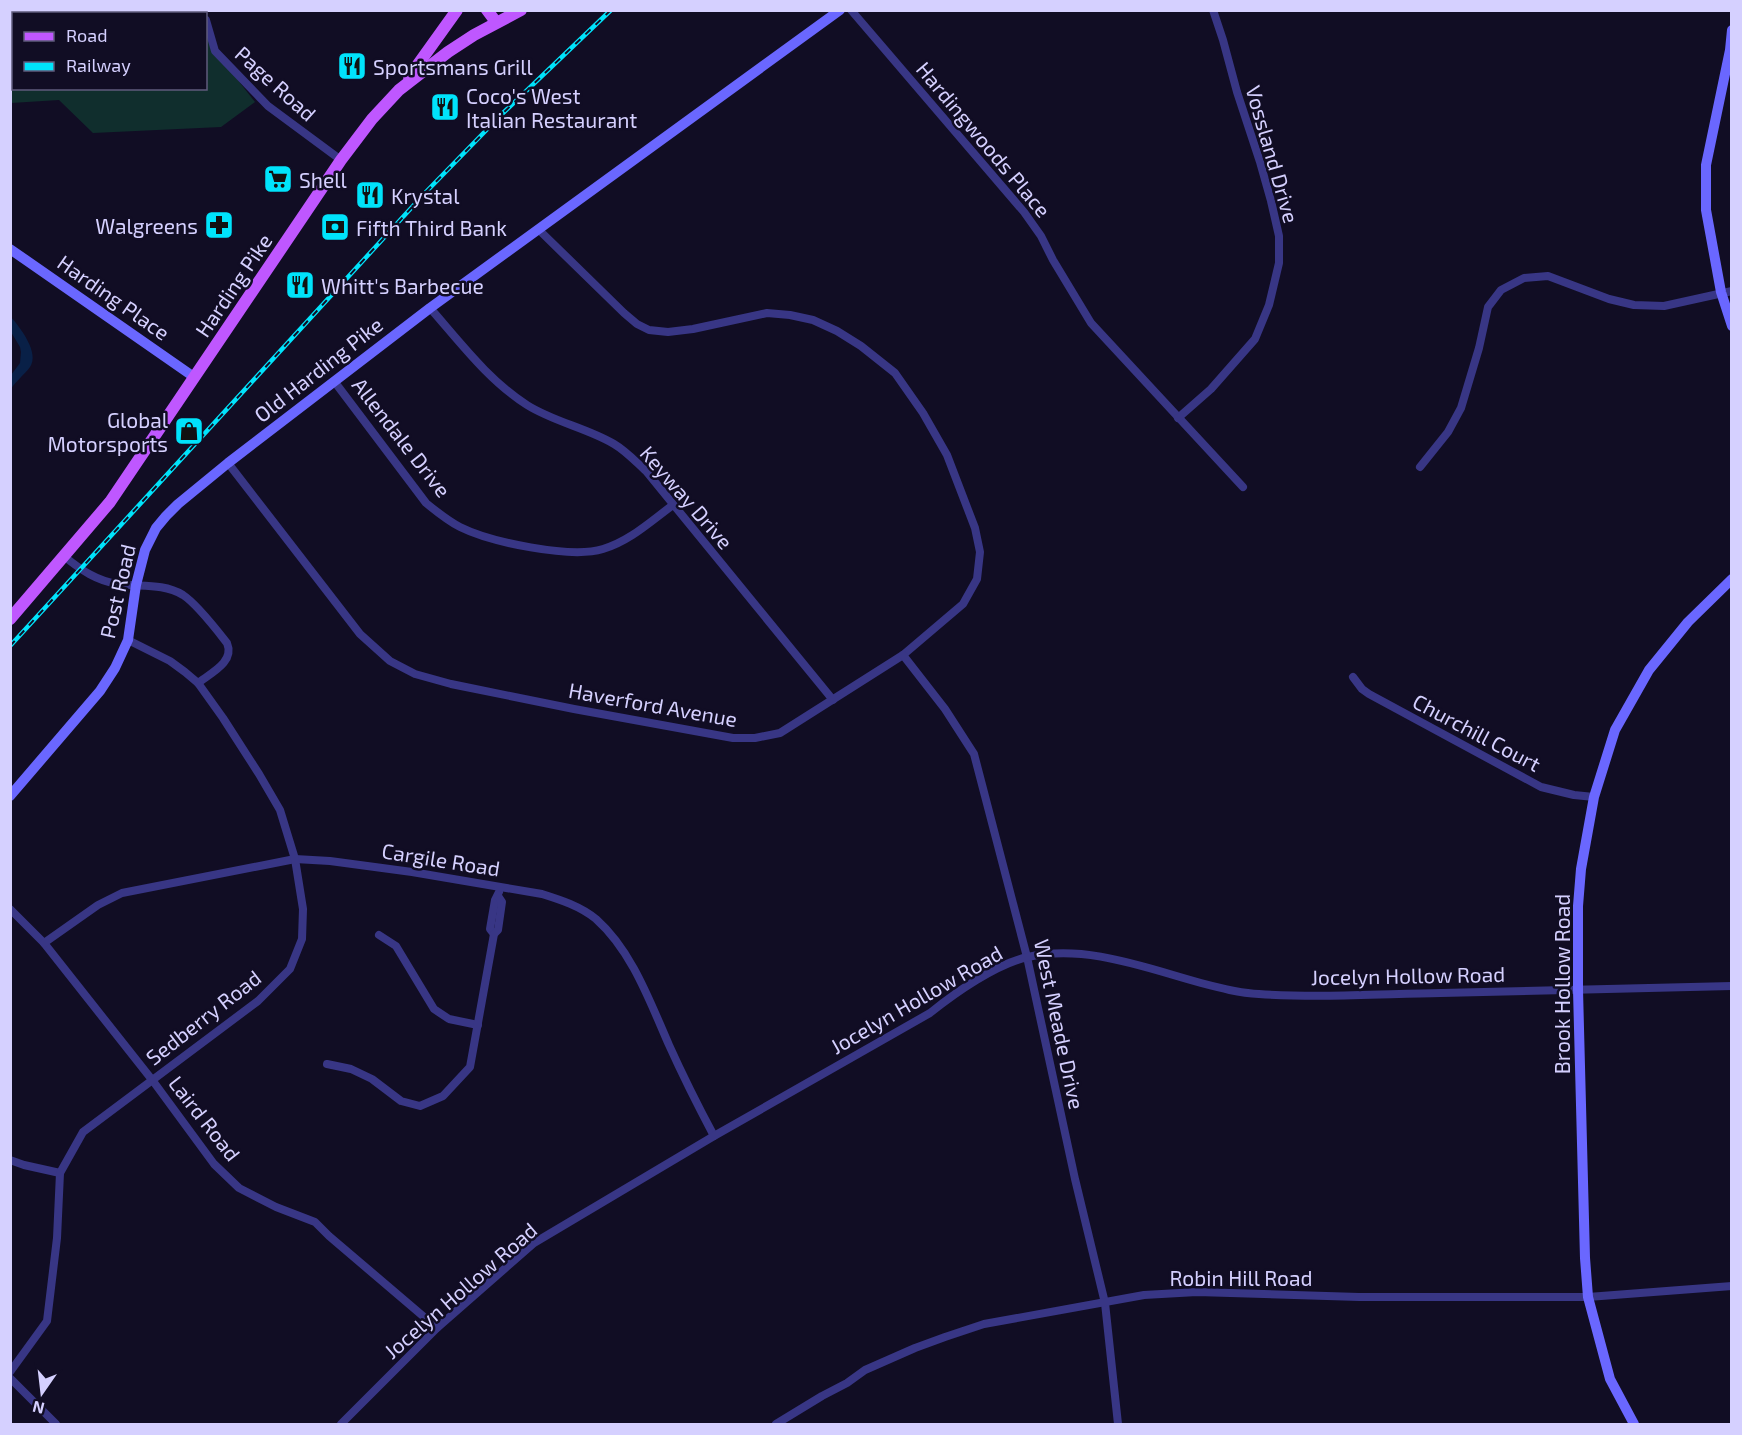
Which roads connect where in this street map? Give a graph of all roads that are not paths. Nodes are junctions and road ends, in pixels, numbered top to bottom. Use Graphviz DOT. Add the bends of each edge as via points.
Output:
graph roads {
  1 [pos="457,10"];
  2 [pos="487,10"];
  3 [pos="521,10"];
  4 [pos="840,10"];
  5 [pos="851,10"];
  6 [pos="1213,10"];
  7 [pos="496,22"];
  8 [pos="207,23"];
  9 [pos="1731,30"];
  10 [pos="399,90"];
  11 [pos="341,160"];
  12 [pos="538,229"];
  13 [pos="10,249"];
  14 [pos="1726,291"];
  15 [pos="430,308"];
  16 [pos="1731,326"];
  17 [pos="194,377"];
  18 [pos="334,381"];
  19 [pos="1178,418"];
  20 [pos="228,463"];
  21 [pos="1420,467"];
  22 [pos="1243,487"];
  23 [pos="673,505"];
  24 [pos="65,557"];
  25 [pos="1731,579"];
  26 [pos="136,585"];
  27 [pos="10,619"];
  28 [pos="128,640"];
  29 [pos="903,655"];
  30 [pos="1353,677"];
  31 [pos="198,683"];
  32 [pos="833,700"];
  33 [pos="10,796"];
  34 [pos="1594,797"];
  35 [pos="296,859"];
  36 [pos="500,886"];
  37 [pos="10,909"];
  38 [pos="379,935"];
  39 [pos="44,943"];
  40 [pos="1027,957"];
  41 [pos="1731,986"];
  42 [pos="1578,990"];
  43 [pos="478,1025"];
  44 [pos="327,1064"];
  45 [pos="153,1081"];
  46 [pos="714,1136"];
  47 [pos="10,1160"];
  48 [pos="60,1173"];
  49 [pos="1731,1286"];
  50 [pos="1588,1297"];
  51 [pos="1105,1303"];
  52 [pos="437,1328"];
  53 [pos="10,1372"];
  54 [pos="10,1378"];
  55 [pos="57,1425"];
  56 [pos="341,1425"];
  57 [pos="777,1425"];
  58 [pos="1118,1425"];
  59 [pos="1634,1425"];
  1 -- 10 [label="main road"];
  2 -- 7 [label="main road"];
  3 -- 7 [label="main road, Harding Pike"];
  4 -- 12 [label="street, Old Harding Pike"];
  5 -- 19 [label="street, Hardingwoods Place" via="1024,212 1090,323"];
  6 -- 19 [label="street, Vossland Drive" via="1271,201 1279,236 1279,263 1269,305 1255,339 1211,389"];
  7 -- 10 [label="main road, Harding Pike"];
  8 -- 11 [label="street, Page Road" via="215,51 268,106"];
  9 -- 14 [label="street" via="1706,165 1706,210"];
  10 -- 11 [label="main road, Harding Pike"];
  11 -- 17 [label="main road, Harding Pike"];
  12 -- 15 [label="street, Old Harding Pike"];
  12 -- 29 [label="street, Haverford Avenue" via="624,313 649,330 693,329 767,313 792,315 837,331 896,373 947,454 980,552 977,579 963,604"];
  13 -- 17 [label="street, Harding Place"];
  14 -- 16 [label="street"];
  14 -- 21 [label="street" via="1664,306 1609,299 1548,276 1524,278 1502,290 1488,307 1461,408 1448,432"];
  15 -- 18 [label="street, Old Harding Pike"];
  15 -- 23 [label="street, Keyway Drive" via="484,370 506,389 553,419 615,445 645,471"];
  17 -- 24 [label="main road, Harding Pike" via="110,502"];
  18 -- 20 [label="street, Old Harding Pike"];
  18 -- 23 [label="street, Allendale Drive" via="426,503 445,518 482,536 547,550 601,550 631,536"];
  19 -- 22 [label="street, Hardingwoods Place"];
  20 -- 26 [label="street, Post Road" via="161,522 145,550"];
  20 -- 32 [label="street, Haverford Avenue" via="360,634 390,661 415,674 495,694 733,738 780,733"];
  23 -- 32 [label="street, Keyway Drive"];
  24 -- 26 [label="street" via="92,576"];
  24 -- 27 [label="main road, Harding Pike"];
  25 -- 34 [label="street, Brook Hollow Road" via="1688,622 1649,670 1615,730"];
  26 -- 28 [label="street, Post Road"];
  26 -- 31 [label="street" via="161,587 184,596 227,643 230,650 225,663"];
  28 -- 31 [label="street, Sedberry Road" via="170,661"];
  28 -- 33 [label="street, Post Road" via="100,691"];
  29 -- 32 [label="street, Haverford Avenue"];
  29 -- 40 [label="street, West Meade Drive" via="974,754"];
  30 -- 34 [label="street, Churchill Court" via="1369,694 1541,787"];
  31 -- 35 [label="street, Sedberry Road" via="280,810"];
  34 -- 42 [label="street, Brook Hollow Road" via="1581,869"];
  35 -- 36 [label="street, Cargile Road" via="402,870"];
  35 -- 39 [label="street, Cargile Road" via="122,893"];
  35 -- 45 [label="street, Sedberry Road" via="303,909 302,939 290,969 258,1001"];
  36 -- 43 [label="street" via="490,929 494,934"];
  36 -- 46 [label="street, Cargile Road" via="542,894 583,909 617,942 645,990"];
  37 -- 39 [label="street, Laird Road"];
  38 -- 43 [label="street" via="396,946 434,1009 449,1019"];
  39 -- 45 [label="street, Laird Road"];
  40 -- 42 [label="street, Jocelyn Hollow Road" via="1087,954 1257,994"];
  40 -- 46 [label="street, Jocelyn Hollow Road" via="993,971 930,1013"];
  40 -- 51 [label="street, West Meade Drive"];
  41 -- 42 [label="street, Jocelyn Hollow Road"];
  42 -- 50 [label="street, Brook Hollow Road"];
  43 -- 44 [label="street" via="470,1067 443,1096 420,1106 401,1101 351,1069"];
  45 -- 48 [label="street, Sedberry Road" via="83,1131"];
  45 -- 52 [label="street, Laird Road" via="214,1164 239,1188 315,1222"];
  46 -- 52 [label="street, Jocelyn Hollow Road" via="534,1243"];
  47 -- 48 [label="street"];
  48 -- 53 [label="street, Sedberry Road" via="47,1321"];
  49 -- 50 [label="street, Robin Hill Road"];
  50 -- 51 [label="street, Robin Hill Road" via="1197,1292 1144,1295"];
  50 -- 59 [label="street, Brook Hollow Road" via="1610,1378"];
  51 -- 57 [label="street, Robin Hill Road" via="984,1324 915,1348 866,1370"];
  51 -- 58 [label="street, West Meade Drive"];
  52 -- 56 [label="street, Jocelyn Hollow Road"];
  54 -- 55 [label="street"];
}
